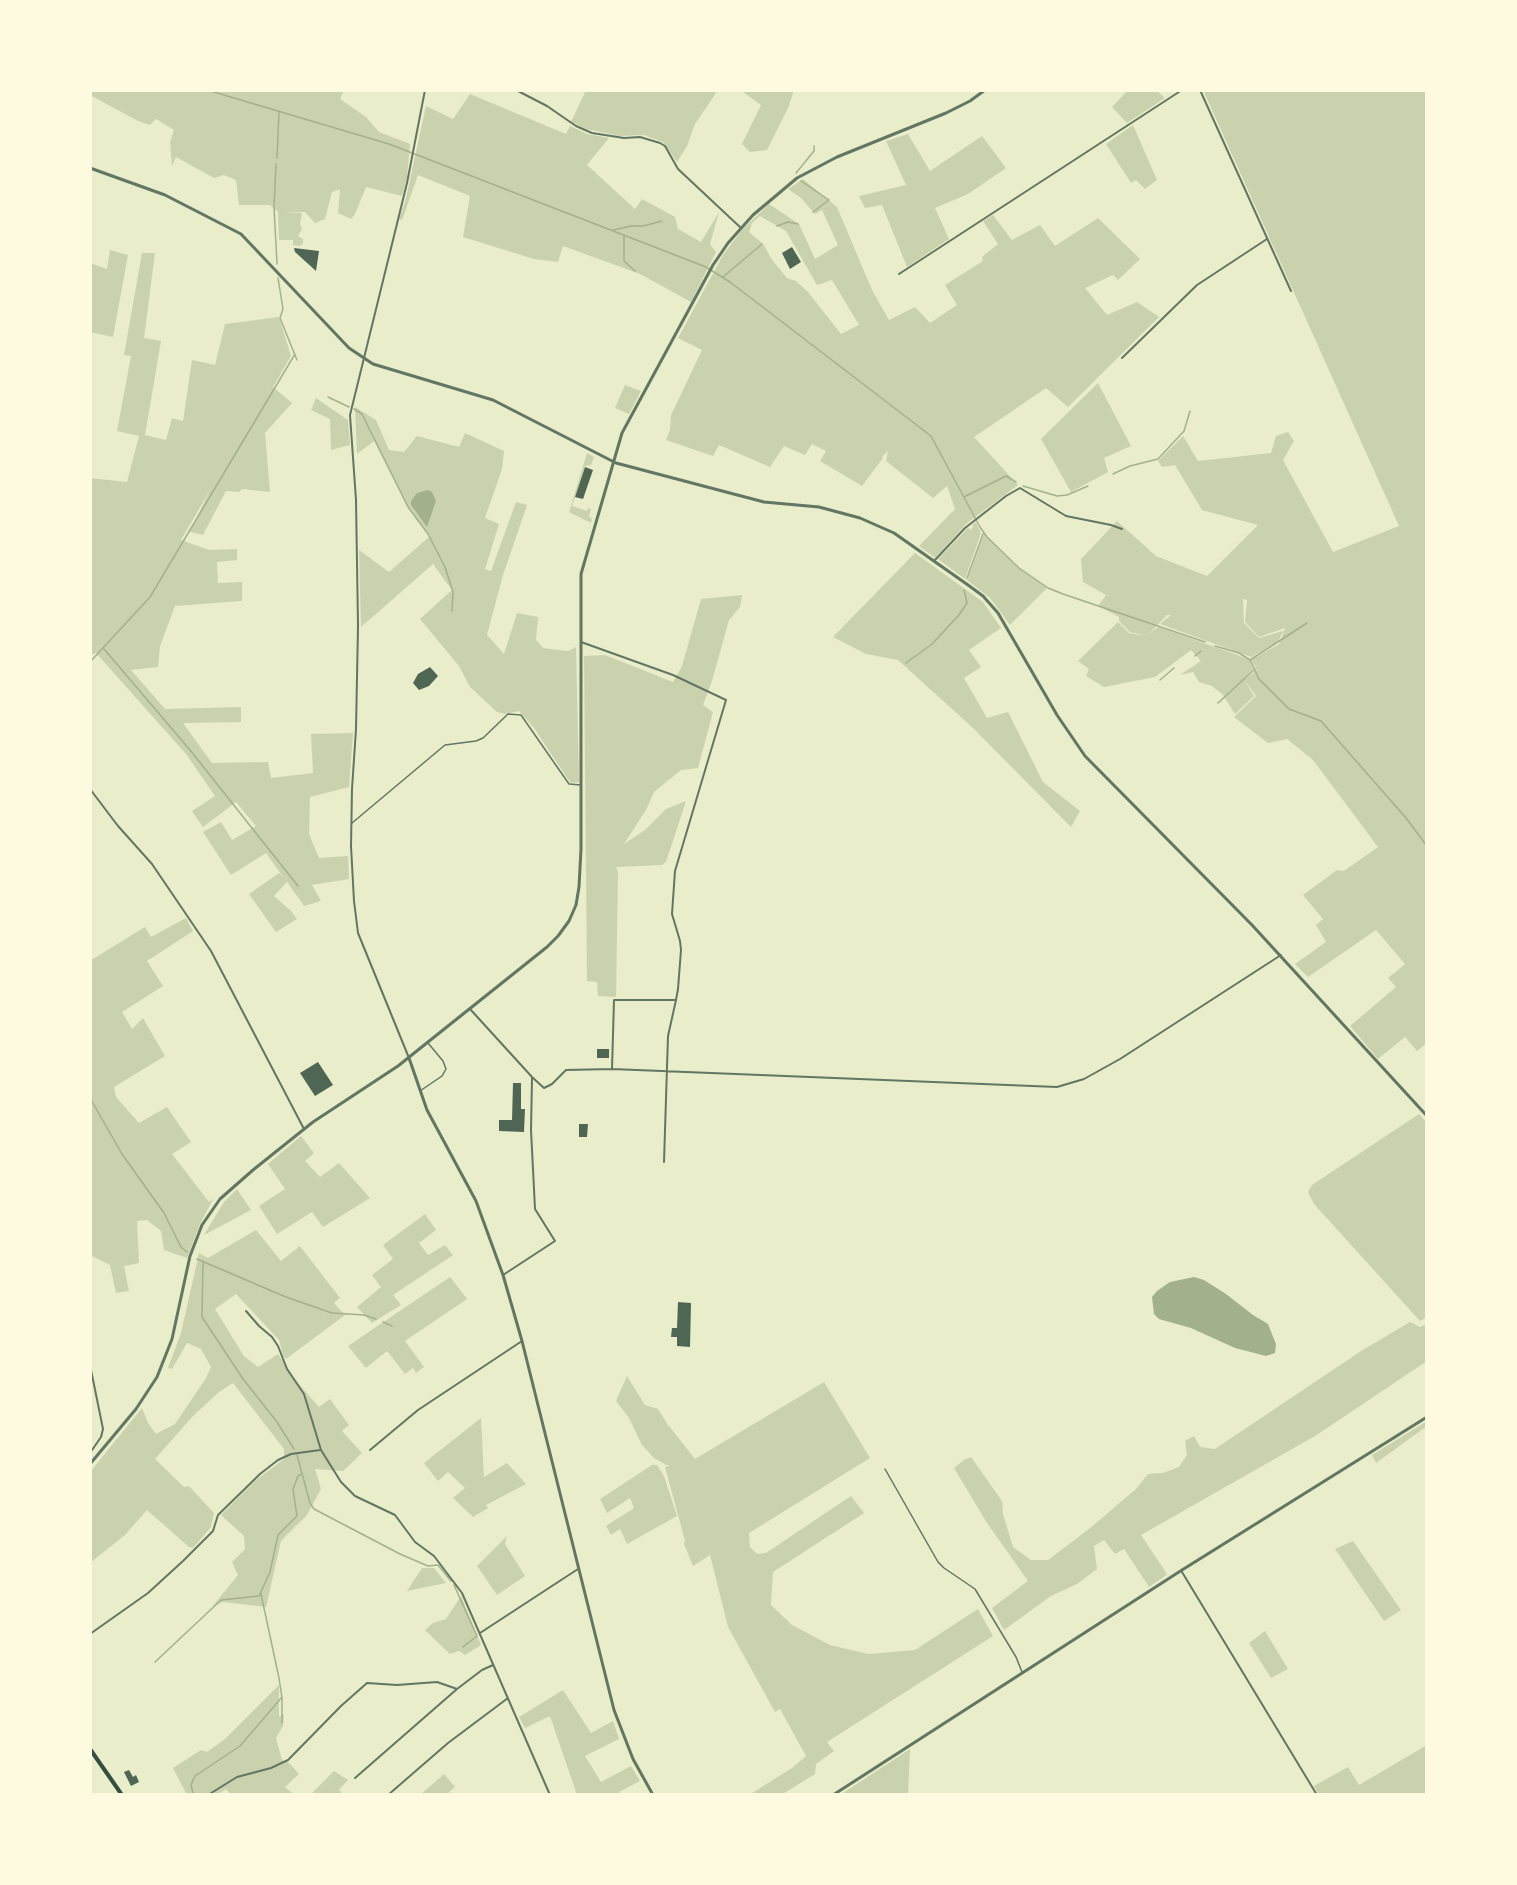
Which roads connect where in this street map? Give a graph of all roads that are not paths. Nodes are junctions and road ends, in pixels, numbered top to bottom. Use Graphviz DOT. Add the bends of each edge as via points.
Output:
graph roads {
  1 [pos="425,90"];
  2 [pos="516,90"];
  3 [pos="985,90"];
  4 [pos="1182,90"];
  5 [pos="1200,90"];
  6 [pos="90,168"];
  7 [pos="741,228"];
  8 [pos="1267,239"];
  9 [pos="899,274"];
  10 [pos="1291,291"];
  11 [pos="1122,358"];
  12 [pos="364,359"];
  13 [pos="613,462"];
  14 [pos="1122,529"];
  15 [pos="934,561"];
  16 [pos="580,642"];
  17 [pos="581,785"];
  18 [pos="90,789"];
  19 [pos="351,824"];
  20 [pos="1281,955"];
  21 [pos="676,1000"];
  22 [pos="471,1009"];
  23 [pos="428,1043"];
  24 [pos="409,1058"];
  25 [pos="612,1069"];
  26 [pos="667,1072"];
  27 [pos="532,1077"];
  28 [pos="419,1091"];
  29 [pos="1427,1116"];
  30 [pos="304,1129"];
  31 [pos="664,1162"];
  32 [pos="503,1275"];
  33 [pos="246,1311"];
  34 [pos="522,1341"];
  35 [pos="90,1365"];
  36 [pos="1427,1417"];
  37 [pos="321,1450"];
  38 [pos="370,1450"];
  39 [pos="91,1451"];
  40 [pos="91,1461"];
  41 [pos="885,1469"];
  42 [pos="578,1569"];
  43 [pos="1181,1571"];
  44 [pos="480,1633"];
  45 [pos="90,1634"];
  46 [pos="493,1665"];
  47 [pos="1023,1673"];
  48 [pos="457,1689"];
  49 [pos="508,1698"];
  50 [pos="90,1749"];
  51 [pos="355,1778"];
  52 [pos="120,1794"];
  53 [pos="208,1795"];
  54 [pos="388,1795"];
  55 [pos="550,1795"];
  56 [pos="653,1795"];
  57 [pos="833,1795"];
  58 [pos="1317,1795"];
  1 -- 12 [label="street" via="406,191"];
  2 -- 7 [label="street" via="592,133 640,137 665,146 678,169"];
  3 -- 7 [label="street" via="946,113 837,157 797,178"];
  4 -- 9 [label="street"];
  5 -- 8 [label="street"];
  6 -- 12 [label="street" via="165,195 241,234"];
  7 -- 13 [label="street" via="709,272 633,411"];
  8 -- 10 [label="street"];
  8 -- 11 [label="street" via="1197,285"];
  12 -- 13 [label="street" via="382,368 493,400"];
  12 -- 19 [label="street" via="350,415 358,626"];
  13 -- 15 [label="street" via="764,502 838,511 876,524"];
  13 -- 16 [label="street" via="581,574"];
  14 -- 15 [label="street" via="1066,516 1020,488 965,528"];
  15 -- 20 [label="street" via="983,596 998,613 1057,716 1085,756"];
  16 -- 17 [label="street"];
  16 -- 21 [label="street" via="673,675 726,700 675,871 672,914 681,950"];
  17 -- 19 [label="lane" via="569,784 521,715 508,714 483,738 445,745"];
  17 -- 22 [label="street" via="579,887 569,921 547,947"];
  18 -- 30 [label="street" via="152,864 212,951"];
  19 -- 24 [label="street" via="358,933"];
  20 -- 26 [label="street" via="1120,1059 1066,1086"];
  20 -- 29 [label="street"];
  21 -- 25 [label="street" via="614,1000"];
  21 -- 26 [label="street" via="668,1036"];
  22 -- 23 [label="street"];
  22 -- 27 [label="street"];
  23 -- 24 [label="street"];
  23 -- 28 [label="lane" via="446,1069"];
  24 -- 28 [label="street"];
  24 -- 30 [label="street"];
  25 -- 26 [label="street"];
  25 -- 27 [label="street" via="566,1070 544,1088"];
  26 -- 31 [label="street"];
  27 -- 32 [label="street" via="535,1209 555,1241"];
  28 -- 32 [label="street" via="476,1201"];
  30 -- 40 [label="street" via="220,1199 202,1225 190,1256 166,1359 136,1409"];
  32 -- 34 [label="street"];
  33 -- 37 [label="street" via="272,1337 287,1370 304,1394"];
  34 -- 38 [label="street" via="418,1410"];
  34 -- 42 [label="street"];
  35 -- 39 [label="street" via="103,1429"];
  36 -- 43 [label="street"];
  37 -- 44 [label="street" via="355,1496 395,1515 415,1542 434,1556 462,1593"];
  37 -- 45 [label="street" via="291,1454 260,1474 218,1515 213,1531 183,1561 134,1604"];
  41 -- 47 [label="lane" via="938,1562 975,1589"];
  42 -- 44 [label="street"];
  42 -- 56 [label="street" via="614,1710 633,1760"];
  43 -- 47 [label="street"];
  43 -- 58 [label="street"];
  44 -- 46 [label="street"];
  46 -- 48 [label="street"];
  46 -- 49 [label="street"];
  47 -- 57 [label="street"];
  48 -- 51 [label="street"];
  48 -- 53 [label="street" via="437,1682 367,1683 288,1760 237,1777"];
  49 -- 54 [label="street"];
  49 -- 55 [label="street"];
  50 -- 52 [label="main road"];
}
